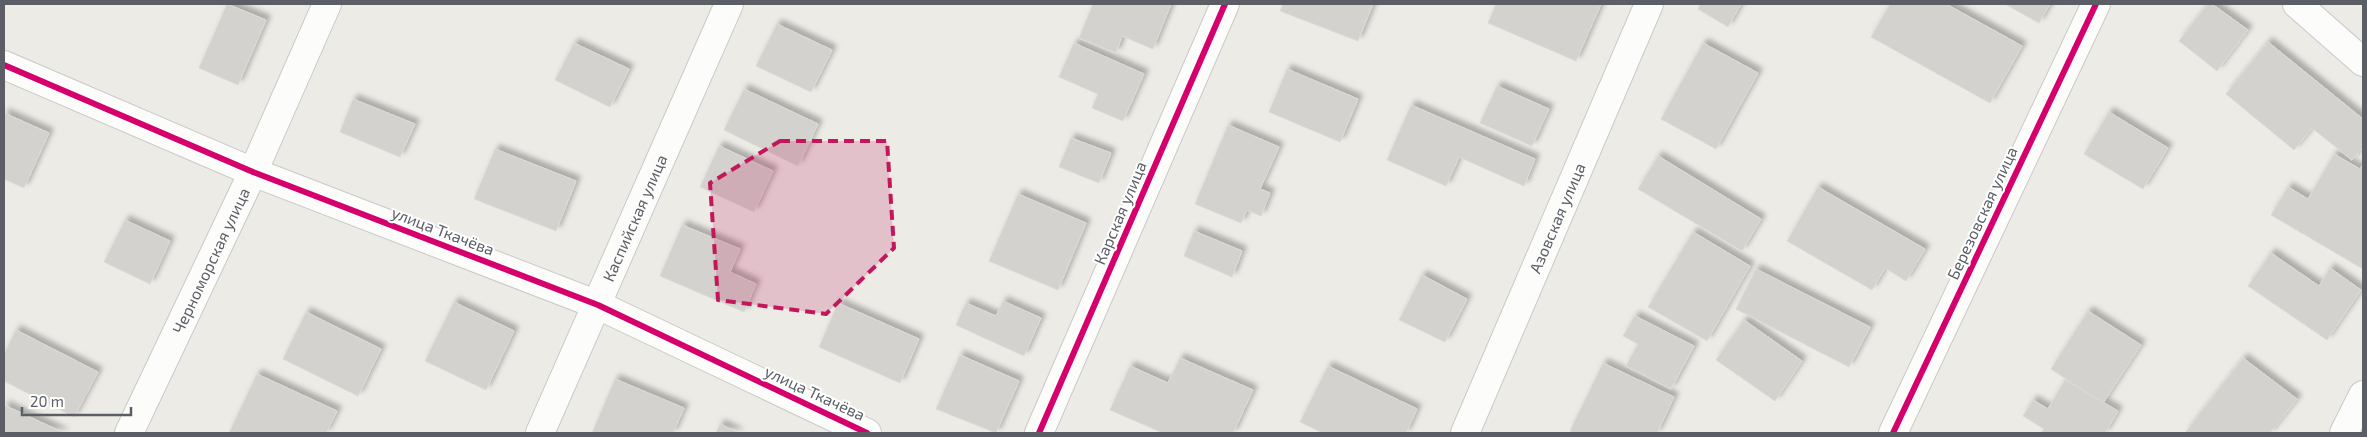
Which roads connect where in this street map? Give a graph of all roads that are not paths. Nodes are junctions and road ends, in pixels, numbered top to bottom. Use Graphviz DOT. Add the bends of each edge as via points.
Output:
graph roads {
  1 [pos="327,4"];
  2 [pos="729,4"];
  3 [pos="1225,4"];
  4 [pos="1649,4"];
  5 [pos="2096,4"];
  6 [pos="2297,4"];
  7 [pos="2363,62"];
  8 [pos="4,65"];
  9 [pos="252,172"];
  10 [pos="598,305"];
  11 [pos="2363,395"];
  12 [pos="129,433"];
  13 [pos="540,433"];
  14 [pos="867,433"];
  15 [pos="1040,433"];
  16 [pos="1465,433"];
  17 [pos="1893,433"];
  18 [pos="2344,433"];
  1 -- 9 [label="street, Черноморская улица"];
  2 -- 10 [label="street, Каспийская улица"];
  3 -- 15 [label="street, Карская улица"];
  4 -- 16 [label="street, Азовская улица"];
  5 -- 17 [label="street, Березовская улица"];
  6 -- 7 [label="street"];
  8 -- 9 [label="street, улица Ткачёва"];
  9 -- 10 [label="street, улица Ткачёва"];
  9 -- 12 [label="street, Черноморская улица"];
  10 -- 13 [label="street, Каспийская улица"];
  10 -- 14 [label="street, улица Ткачёва"];
  11 -- 18 [label="street"];
}
